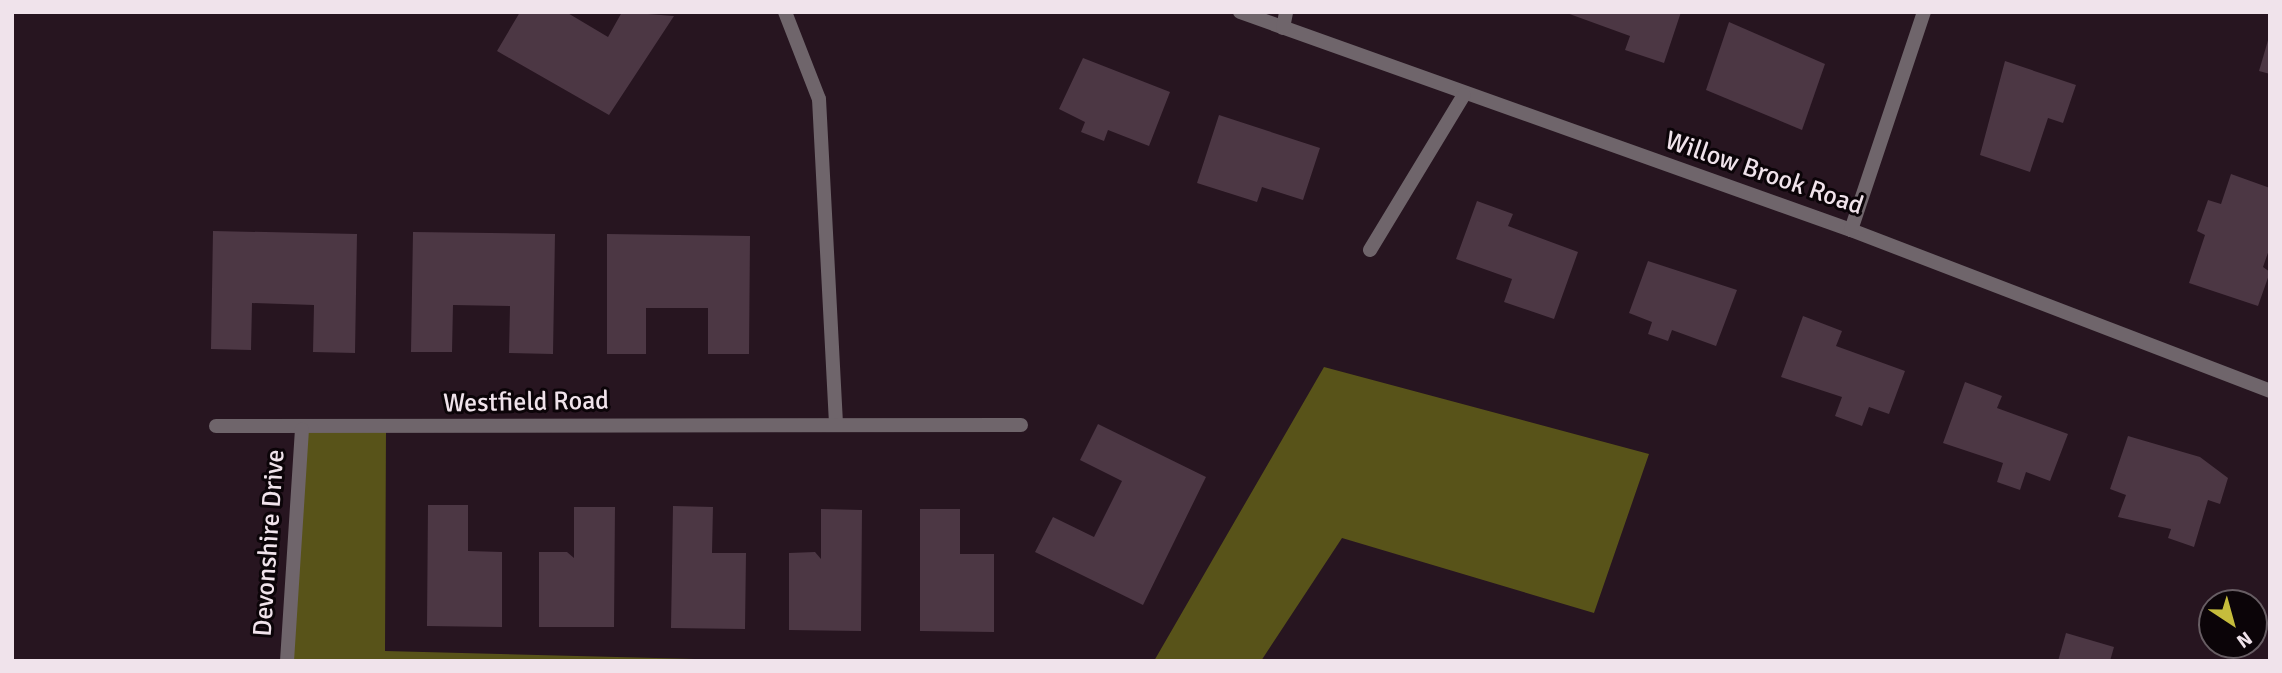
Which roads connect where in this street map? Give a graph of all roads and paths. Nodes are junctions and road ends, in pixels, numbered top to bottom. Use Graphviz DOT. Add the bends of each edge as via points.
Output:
graph roads {
  1 [pos="785,12"];
  2 [pos="1240,12"];
  3 [pos="1286,12"];
  4 [pos="1924,12"];
  5 [pos="1283,28"];
  6 [pos="1464,95"];
  7 [pos="1851,230"];
  8 [pos="1370,250"];
  9 [pos="2270,391"];
  10 [pos="836,424"];
  11 [pos="1021,425"];
  12 [pos="216,426"];
  13 [pos="302,429"];
  14 [pos="287,661"];
  1 -- 10 [label="street" via="819,99"];
  2 -- 5 [label="street, Willow Brook Road"];
  3 -- 5 [label="street"];
  4 -- 7 [label="street"];
  5 -- 6 [label="street, Willow Brook Road"];
  6 -- 7 [label="street, Willow Brook Road"];
  6 -- 8 [label="street"];
  7 -- 9 [label="street, Willow Brook Road"];
  10 -- 11 [label="street, Westfield Road"];
  10 -- 13 [label="street, Westfield Road"];
  12 -- 13 [label="street, Westfield Road"];
  13 -- 14 [label="street, Devonshire Drive"];
}
